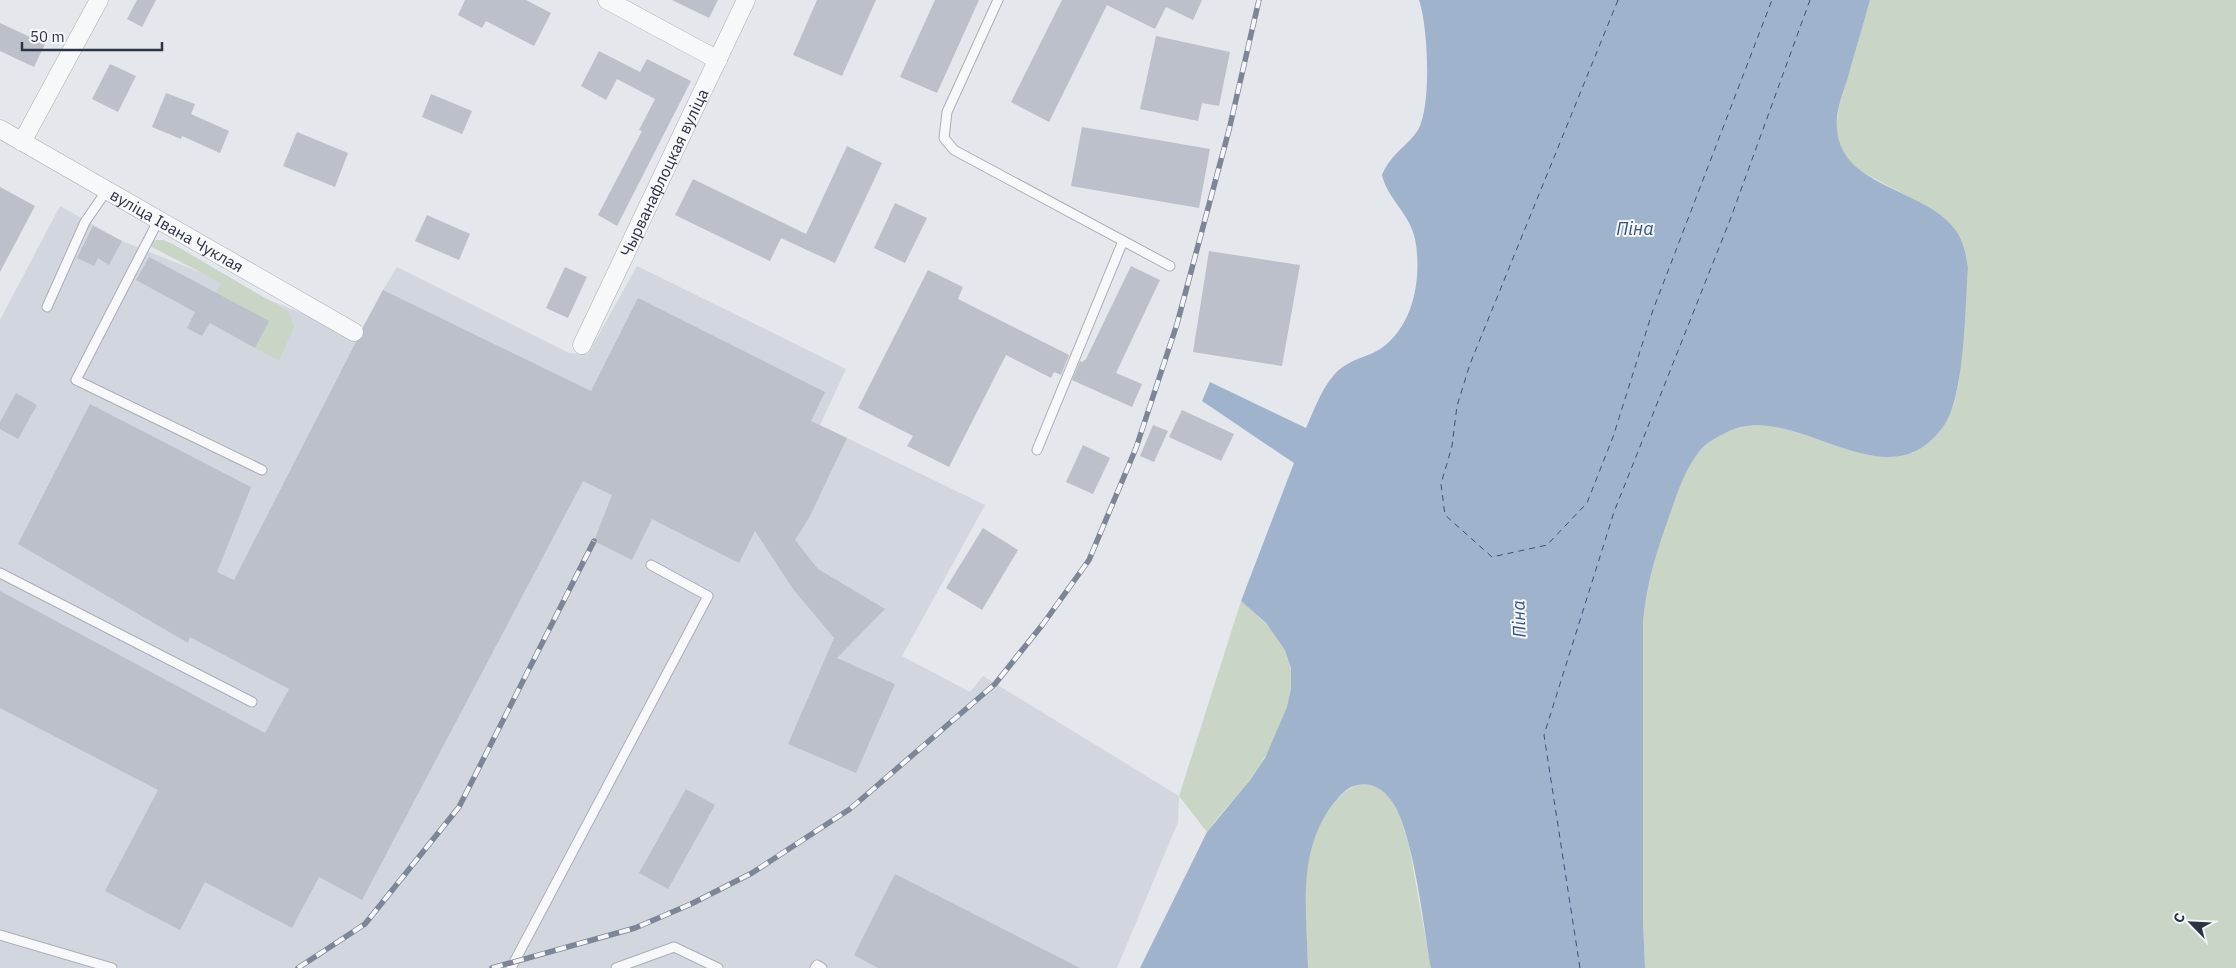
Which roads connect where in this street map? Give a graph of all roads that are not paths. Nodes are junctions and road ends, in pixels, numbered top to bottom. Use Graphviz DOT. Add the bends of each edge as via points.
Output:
graph roads {
  1 [pos="98,0"];
  2 [pos="607,0"];
  3 [pos="746,0"];
  4 [pos="998,0"];
  5 [pos="718,60"];
  6 [pos="0,129"];
  7 [pos="22,142"];
  8 [pos="107,190"];
  9 [pos="158,221"];
  10 [pos="1123,241"];
  11 [pos="1170,266"];
  12 [pos="47,307"];
  13 [pos="354,332"];
  14 [pos="582,345"];
  15 [pos="1037,450"];
  16 [pos="262,470"];
  17 [pos="651,565"];
  18 [pos="0,573"];
  19 [pos="252,702"];
  20 [pos="0,935"];
  21 [pos="112,968"];
  22 [pos="511,968"];
  23 [pos="616,968"];
  24 [pos="718,968"];
  25 [pos="815,968"];
  26 [pos="822,968"];
  1 -- 7 [label="street"];
  2 -- 5 [label="street"];
  3 -- 5 [label="street, Чырванафлоцкая вуліца"];
  4 -- 10 [label="lane" via="948,112 944,138 954,150"];
  5 -- 14 [label="street, Чырванафлоцкая вуліца"];
  6 -- 7 [label="street, вуліца Івана Чуклая"];
  7 -- 8 [label="street, вуліца Івана Чуклая"];
  8 -- 9 [label="street, вуліца Івана Чуклая"];
  8 -- 12 [label="lane" via="86,222"];
  9 -- 13 [label="street, вуліца Івана Чуклая"];
  9 -- 16 [label="lane" via="76,380"];
  10 -- 11 [label="lane"];
  10 -- 15 [label="lane"];
  17 -- 22 [label="lane" via="708,596"];
  18 -- 19 [label="lane"];
  20 -- 21 [label="lane"];
  23 -- 24 [label="lane" via="674,947"];
  25 -- 26 [label="lane" via="817,965"];
}
